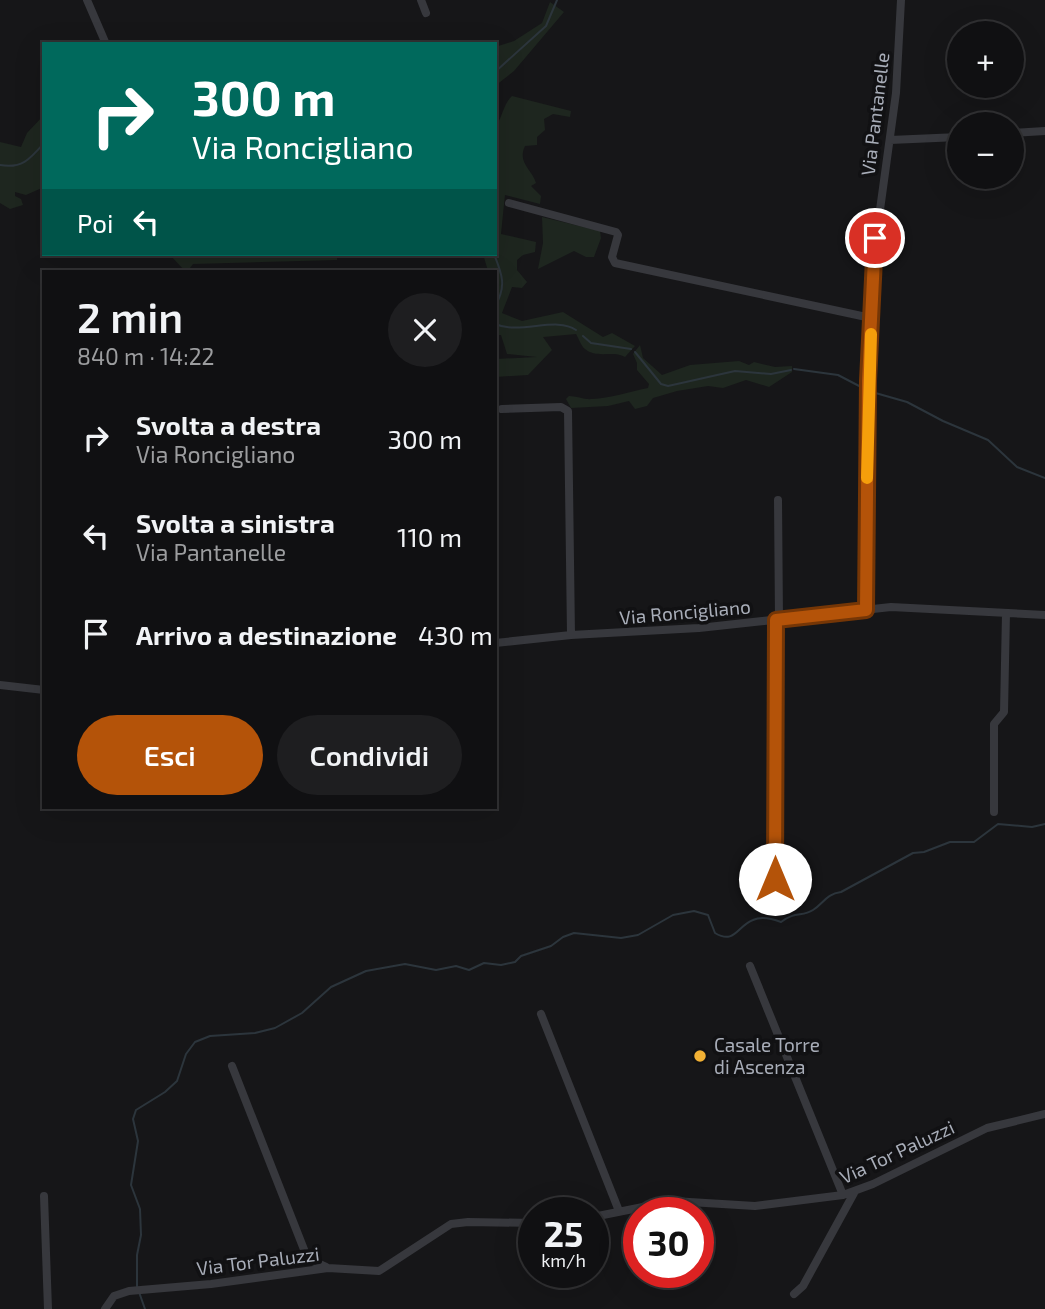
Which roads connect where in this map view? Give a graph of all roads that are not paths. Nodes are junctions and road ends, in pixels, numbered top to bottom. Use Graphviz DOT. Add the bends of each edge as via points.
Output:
graph roads {
  1 [pos="87,0"];
  2 [pos="421,0"];
  3 [pos="901,0"];
  4 [pos="426,13"];
  5 [pos="105,42"];
  6 [pos="1045,131"];
  7 [pos="1024,132"];
  8 [pos="947,138"];
  9 [pos="890,140"];
  10 [pos="509,203"];
  11 [pos="871,318"];
  12 [pos="502,409"];
  13 [pos="778,500"];
  14 [pos="866,610"];
  15 [pos="1006,613"];
  16 [pos="1045,615"];
  17 [pos="777,620"];
  18 [pos="571,635"];
  19 [pos="497,643"];
  20 [pos="0,685"];
  21 [pos="42,690"];
  22 [pos="994,812"];
  23 [pos="775,879"];
  24 [pos="751,966"];
  25 [pos="541,1014"];
  26 [pos="232,1066"];
  27 [pos="1045,1114"];
  28 [pos="854,1193"];
  29 [pos="844,1195"];
  30 [pos="44,1196"];
  31 [pos="619,1211"];
  32 [pos="609,1213"];
  33 [pos="518,1223"];
  34 [pos="328,1268"];
  35 [pos="794,1294"];
  36 [pos="48,1309"];
  37 [pos="105,1309"];
  1 -- 5 [label="street"];
  2 -- 4 [label="street"];
  3 -- 9 [label="street, Via Pantanelle"];
  6 -- 7 [label="street"];
  8 -- 9 [label="street"];
  9 -- 11 [label="street, Via Pantanelle" via="875,238"];
  10 -- 11 [label="street" via="616,232 615,263"];
  11 -- 14 [label="street, Via Pantanelle"];
  12 -- 18 [label="street" via="561,407 568,411"];
  13 -- 17 [label="street"];
  14 -- 15 [label="street, Via Roncigliano" via="905,606"];
  14 -- 17 [label="street, Via Roncigliano"];
  15 -- 16 [label="street, Via Roncigliano"];
  15 -- 22 [label="street" via="1004,711 994,724"];
  17 -- 18 [label="street, Via Roncigliano"];
  17 -- 23 [label="street"];
  18 -- 19 [label="street, Via Roncigliano"];
  20 -- 21 [label="street"];
  24 -- 29 [label="street"];
  25 -- 31 [label="street"];
  26 -- 34 [label="street" via="305,1252"];
  27 -- 28 [label="street, Via Tor Paluzzi" via="987,1128"];
  28 -- 29 [label="street, Via Tor Paluzzi"];
  28 -- 35 [label="street" via="803,1286"];
  29 -- 31 [label="street, Via Tor Paluzzi" via="755,1206 680,1200"];
  30 -- 36 [label="street"];
  31 -- 32 [label="street, Via Tor Paluzzi"];
  33 -- 34 [label="street, Via Tor Paluzzi" via="456,1223 435,1232 383,1270"];
  34 -- 37 [label="street, Via Tor Paluzzi" via="138,1290 116,1295"];
}
